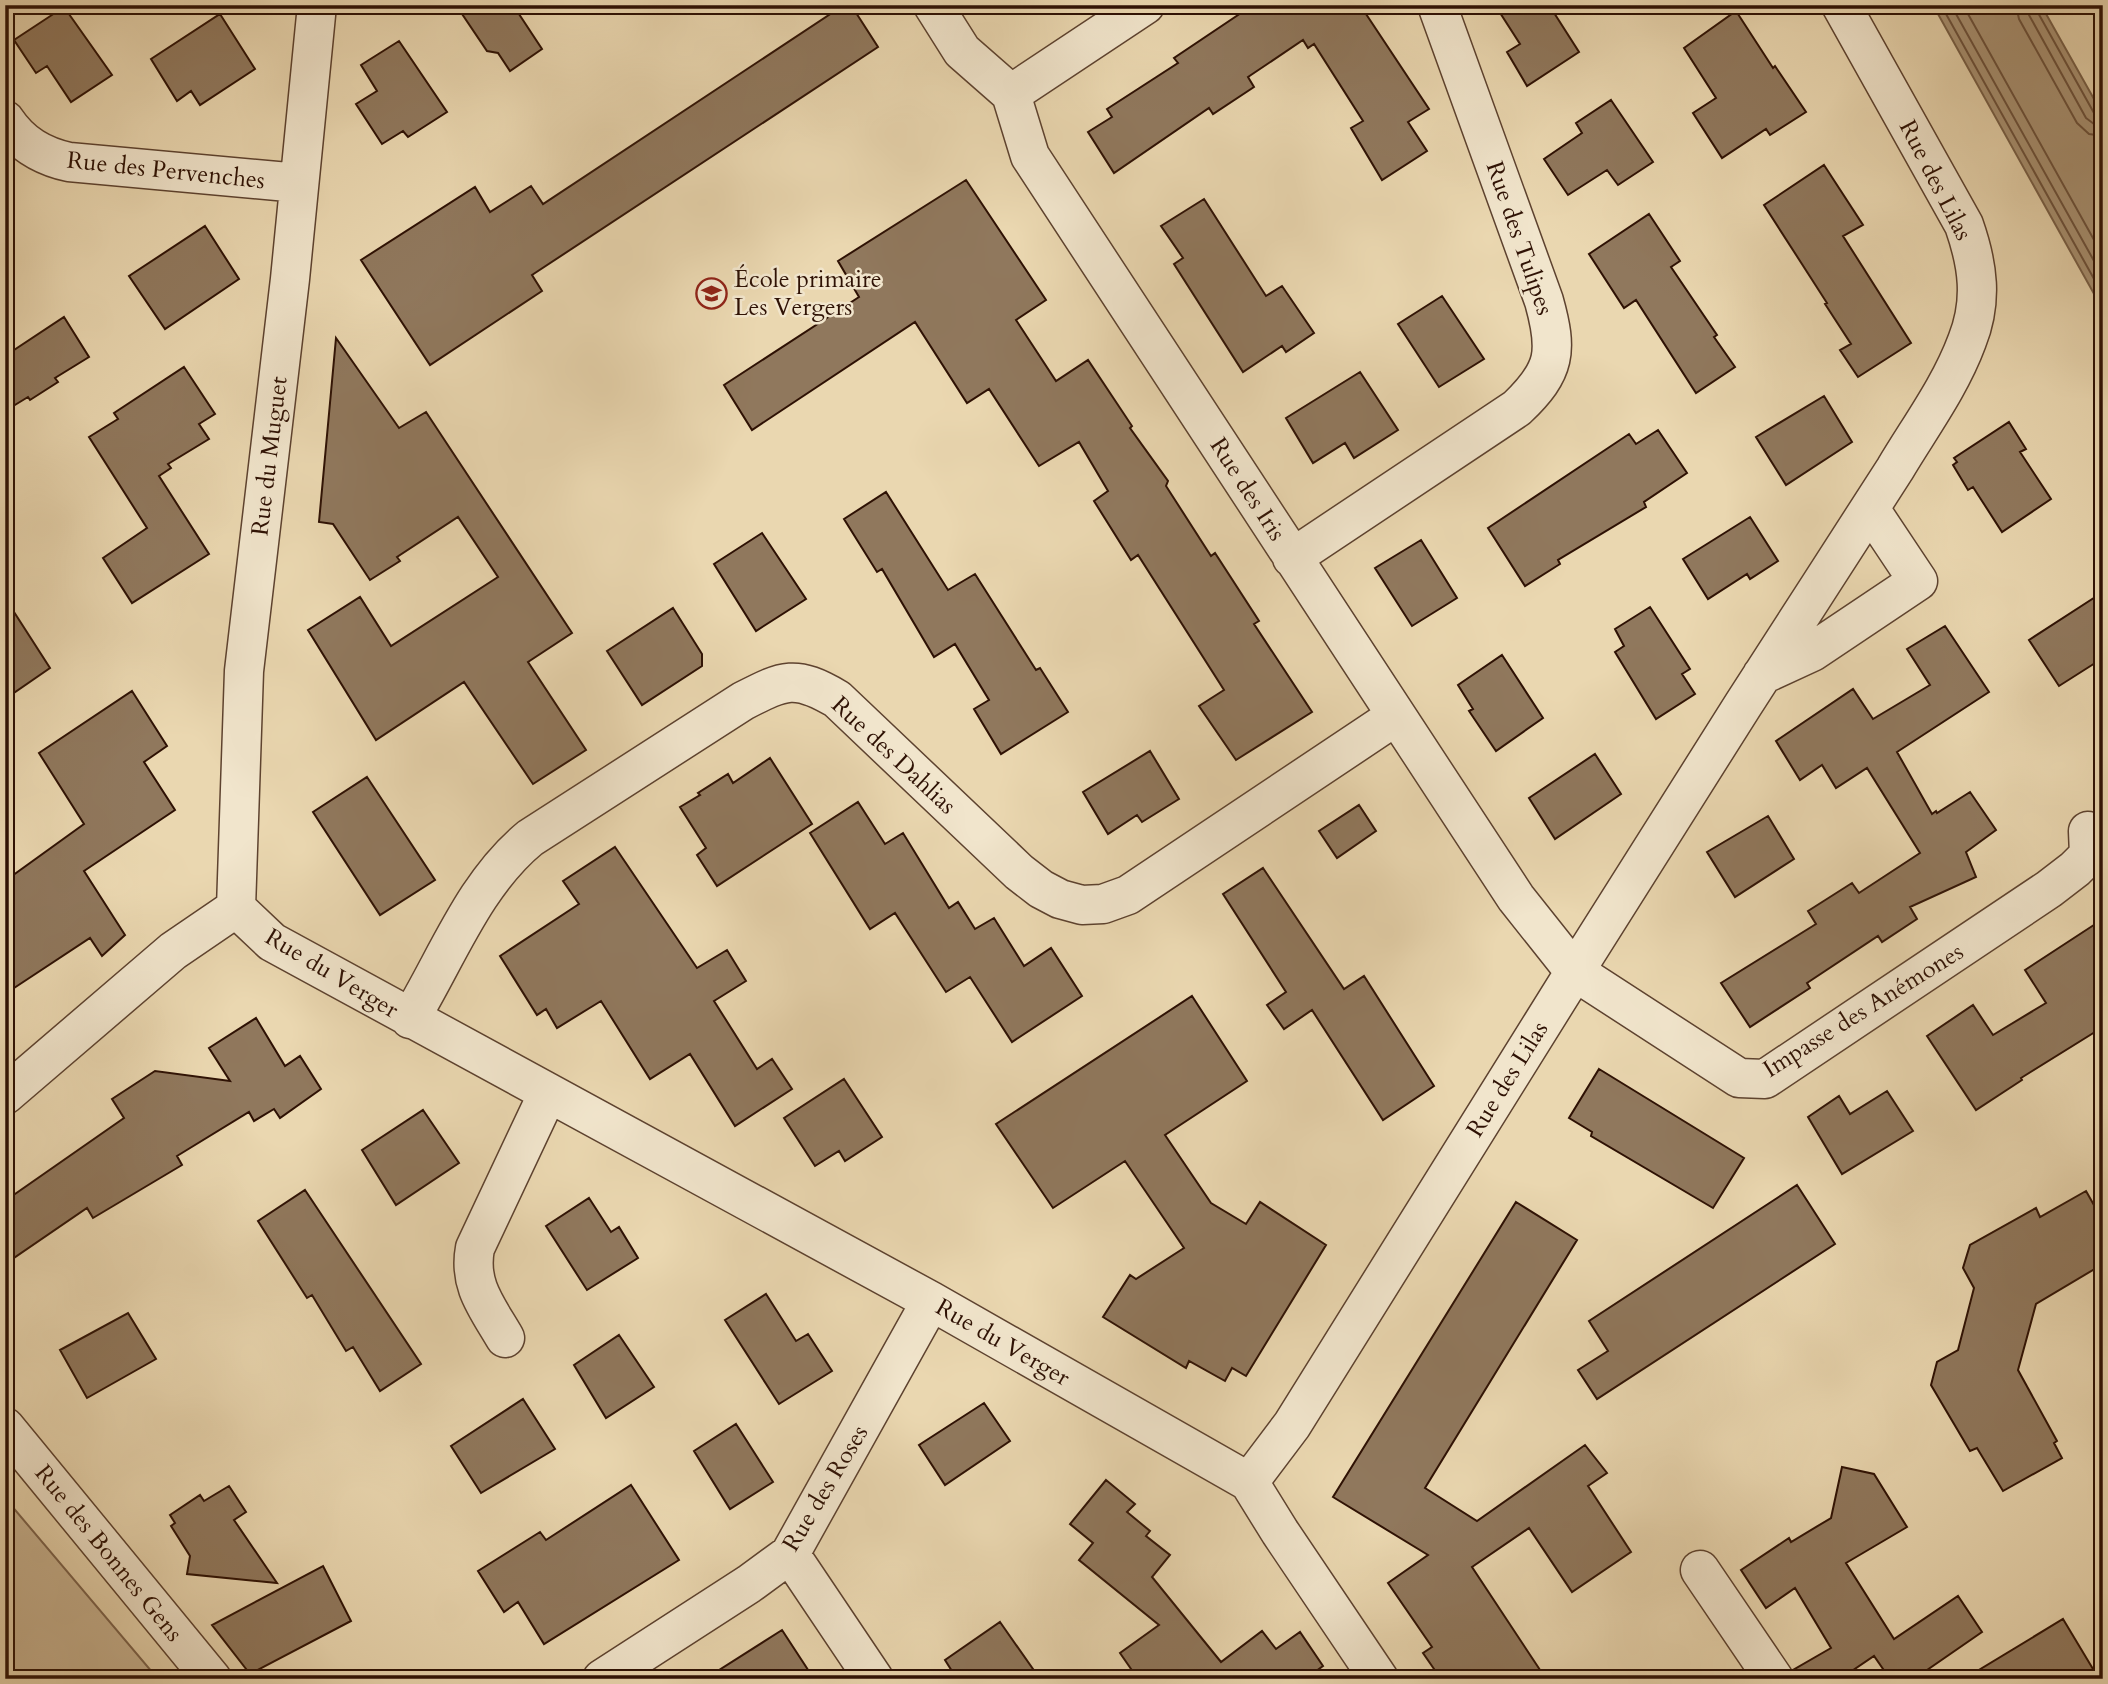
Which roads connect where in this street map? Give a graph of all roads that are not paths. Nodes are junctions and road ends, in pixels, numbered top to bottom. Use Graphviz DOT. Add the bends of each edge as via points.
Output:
graph roads {
  1 [pos="317,5"];
  2 [pos="933,5"];
  3 [pos="1145,5"];
  4 [pos="1437,5"];
  5 [pos="1841,5"];
  6 [pos="1011,94"];
  7 [pos="5,120"];
  8 [pos="299,183"];
  9 [pos="1870,509"];
  10 [pos="1292,558"];
  11 [pos="1762,675"];
  12 [pos="1396,716"];
  13 [pos="2088,831"];
  14 [pos="236,908"];
  15 [pos="1574,971"];
  16 [pos="410,1019"];
  17 [pos="548,1093"];
  18 [pos="5,1095"];
  19 [pos="931,1301"];
  20 [pos="505,1338"];
  21 [pos="5,1427"];
  22 [pos="1249,1482"];
  23 [pos="790,1554"];
  24 [pos="1700,1570"];
  25 [pos="212,1679"];
  26 [pos="602,1679"];
  27 [pos="874,1679"];
  28 [pos="1379,1679"];
  29 [pos="1774,1679"];
  1 -- 8 [label="street, Rue du Muguet"];
  2 -- 6 [label="street" via="961,51"];
  3 -- 6 [label="street"];
  4 -- 10 [label="street, Rue des Tulipes" via="1544,300 1552,355 1536,390 1517,408"];
  5 -- 9 [label="street, Rue des Lilas" via="1964,225 1979,286 1978,304 1956,370"];
  6 -- 10 [label="street, Rue des Iris" via="1030,156"];
  7 -- 8 [label="street, Rue des Pervenches" via="14,133 46,157 69,162"];
  8 -- 14 [label="street, Rue du Muguet" via="244,671"];
  9 -- 11 [label="street, Rue des Lilas"];
  9 -- 11 [label="street" via="1918,581 1812,652"];
  10 -- 12 [label="street, Rue des Iris"];
  11 -- 15 [label="street, Rue des Lilas"];
  12 -- 15 [label="street, Rue des Iris" via="1516,898"];
  12 -- 16 [label="street, Rue des Dahlias" via="1128,895 1082,905 1060,899 1019,872 837,699 814,685 792,681 721,715 513,852 481,894"];
  13 -- 15 [label="street, Impasse des Anémones" via="2089,855 2075,870 1765,1079 1739,1078"];
  14 -- 16 [label="street, Rue du Verger" via="272,942"];
  14 -- 18 [label="street" via="173,951"];
  15 -- 22 [label="street, Rue des Lilas" via="1292,1425"];
  16 -- 17 [label="street, Rue du Verger"];
  17 -- 19 [label="street, Rue du Verger"];
  17 -- 20 [label="street" via="473,1256 475,1284"];
  19 -- 22 [label="street, Rue du Verger"];
  19 -- 23 [label="street, Rue des Roses"];
  21 -- 25 [label="street, Rue des Bonnes Gens"];
  22 -- 28 [label="street, Rue du Verger"];
  23 -- 26 [label="street, Rue des Roses"];
  23 -- 27 [label="street"];
  24 -- 29 [label="street"];
}
